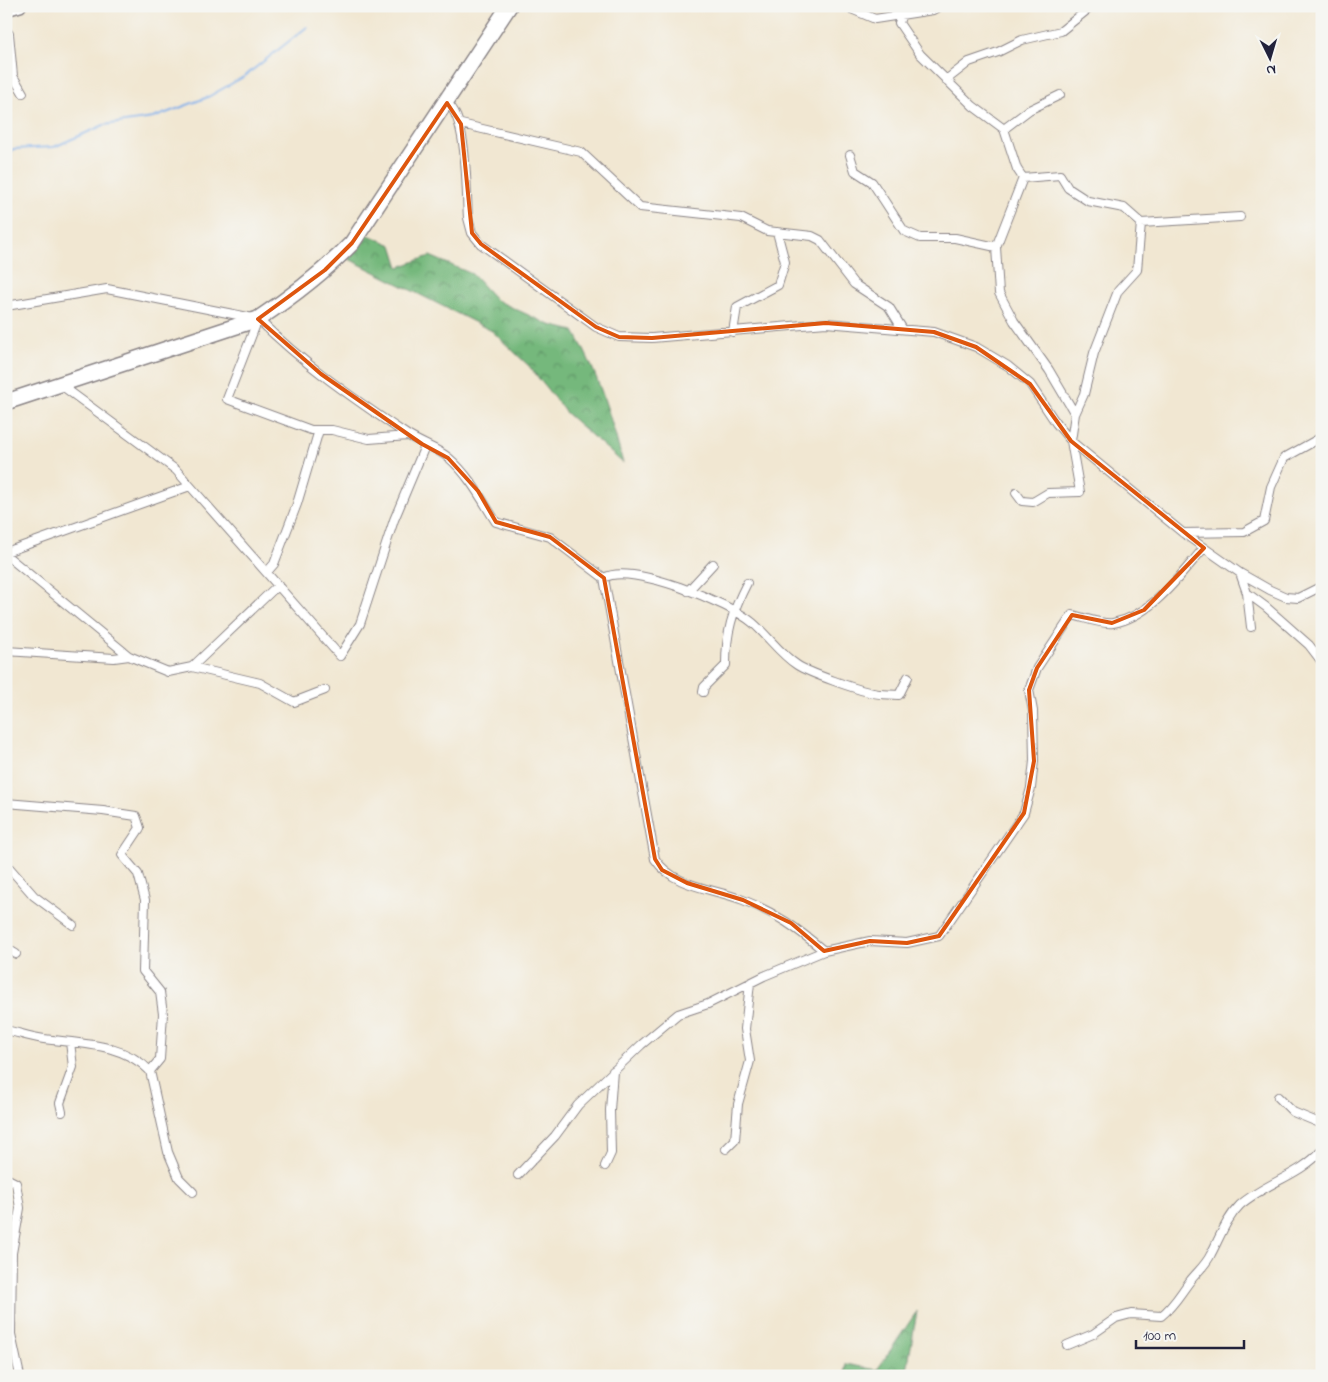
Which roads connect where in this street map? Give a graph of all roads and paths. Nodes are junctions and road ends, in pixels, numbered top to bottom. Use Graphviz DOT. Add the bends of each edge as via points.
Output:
graph roads {
  1 [pos="20,6"];
  2 [pos="509,6"];
  3 [pos="844,6"];
  4 [pos="904,6"];
  5 [pos="940,6"];
  6 [pos="1092,6"];
  7 [pos="6,10"];
  8 [pos="901,16"];
  9 [pos="6,30"];
  10 [pos="946,80"];
  11 [pos="23,94"];
  12 [pos="1060,95"];
  13 [pos="447,103"];
  14 [pos="461,124"];
  15 [pos="1004,128"];
  16 [pos="850,155"];
  17 [pos="1023,178"];
  18 [pos="1240,217"];
  19 [pos="1141,223"];
  20 [pos="777,232"];
  21 [pos="996,247"];
  22 [pos="6,306"];
  23 [pos="258,319"];
  24 [pos="902,328"];
  25 [pos="733,332"];
  26 [pos="61,385"];
  27 [pos="6,402"];
  28 [pos="1075,414"];
  29 [pos="319,430"];
  30 [pos="408,436"];
  31 [pos="1322,437"];
  32 [pos="1071,441"];
  33 [pos="425,446"];
  34 [pos="190,486"];
  35 [pos="1016,493"];
  36 [pos="1182,533"];
  37 [pos="1204,548"];
  38 [pos="6,553"];
  39 [pos="714,564"];
  40 [pos="267,572"];
  41 [pos="1240,573"];
  42 [pos="604,578"];
  43 [pos="747,583"];
  44 [pos="278,585"];
  45 [pos="1322,586"];
  46 [pos="688,591"];
  47 [pos="1247,593"];
  48 [pos="733,610"];
  49 [pos="1251,626"];
  50 [pos="6,651"];
  51 [pos="129,656"];
  52 [pos="1322,662"];
  53 [pos="192,667"];
  54 [pos="908,677"];
  55 [pos="325,690"];
  56 [pos="703,692"];
  57 [pos="6,803"];
  58 [pos="6,864"];
  59 [pos="73,925"];
  60 [pos="6,948"];
  61 [pos="824,951"];
  62 [pos="16,954"];
  63 [pos="750,983"];
  64 [pos="6,1030"];
  65 [pos="70,1042"];
  66 [pos="150,1071"];
  67 [pos="613,1071"];
  68 [pos="1278,1097"];
  69 [pos="62,1112"];
  70 [pos="1322,1124"];
  71 [pos="726,1149"];
  72 [pos="1322,1150"];
  73 [pos="606,1166"];
  74 [pos="518,1175"];
  75 [pos="6,1178"];
  76 [pos="192,1192"];
  77 [pos="1067,1345"];
  78 [pos="20,1376"];
  1 -- 7 [label="street"];
  2 -- 13 [label="highway"];
  3 -- 8 [label="street" via="874,19"];
  4 -- 8 [label="street"];
  5 -- 8 [label="street"];
  6 -- 10 [label="street" via="1061,31 1022,40 969,62"];
  8 -- 10 [label="street" via="899,23 920,54"];
  9 -- 11 [label="street" via="13,76"];
  10 -- 15 [label="street" via="973,106"];
  12 -- 15 [label="street" via="1029,110"];
  13 -- 14 [label="street" via="453,107"];
  13 -- 23 [label="highway" via="352,243 326,270"];
  14 -- 20 [label="street" via="581,152 640,207 741,218 767,231"];
  14 -- 25 [label="street" via="468,218 472,233 481,244 596,327 619,337"];
  15 -- 17 [label="street"];
  16 -- 21 [label="street" via="855,171 872,182 904,231 920,238 955,238"];
  17 -- 19 [label="street" via="1060,175 1068,188 1081,197 1124,208"];
  17 -- 21 [label="street"];
  18 -- 19 [label="street"];
  19 -- 28 [label="street" via="1137,270 1118,291 1094,352 1084,394"];
  20 -- 24 [label="street" via="820,240 854,284 889,306"];
  20 -- 25 [label="street" via="785,262 778,286 737,306"];
  21 -- 28 [label="street" via="999,294"];
  22 -- 23 [label="street" via="107,290"];
  23 -- 26 [label="highway"];
  23 -- 29 [label="street" via="227,399 311,430"];
  23 -- 30 [label="street" via="321,374"];
  24 -- 25 [label="street" via="826,323"];
  24 -- 32 [label="street" via="934,332 976,347 1008,366 1030,384"];
  26 -- 27 [label="highway"];
  26 -- 34 [label="street" via="176,470"];
  28 -- 32 [label="street"];
  29 -- 30 [label="street" via="369,438"];
  29 -- 40 [label="street" via="297,504 274,564"];
  30 -- 33 [label="street"];
  31 -- 36 [label="street" via="1284,458 1271,487 1264,521 1244,532"];
  32 -- 35 [label="street" via="1080,492 1048,493 1033,502 1022,501"];
  32 -- 36 [label="street"];
  33 -- 42 [label="street" via="448,458 478,491 496,522 550,537"];
  33 -- 44 [label="street" via="394,520 360,624 340,656"];
  34 -- 38 [label="street"];
  34 -- 40 [label="street"];
  36 -- 37 [label="street"];
  37 -- 41 [label="street"];
  37 -- 61 [label="street" via="1177,580 1144,610 1112,623 1072,614 1037,668 1029,690 1033,711 1034,761 1024,814 939,936 907,943 870,941"];
  38 -- 51 [label="street"];
  39 -- 46 [label="street"];
  40 -- 44 [label="street"];
  41 -- 45 [label="street" via="1286,597 1298,598"];
  41 -- 47 [label="street"];
  42 -- 46 [label="street" via="612,574 629,574"];
  42 -- 61 [label="street" via="655,859 662,870 687,883 743,900 791,923"];
  43 -- 48 [label="street"];
  44 -- 53 [label="street"];
  46 -- 48 [label="street"];
  47 -- 49 [label="street"];
  47 -- 52 [label="street" via="1308,645"];
  48 -- 54 [label="street" via="754,623 797,666 874,694 899,695"];
  48 -- 56 [label="street" via="726,645 726,666 704,687"];
  50 -- 51 [label="street" via="105,658"];
  51 -- 53 [label="street" via="168,672"];
  53 -- 55 [label="street" via="260,683 294,702"];
  57 -- 66 [label="street" via="136,816 140,828 122,855 138,874 143,892 143,971 160,992 163,1014 160,1059"];
  58 -- 59 [label="street" via="34,896"];
  60 -- 62 [label="street"];
  61 -- 63 [label="street"];
  63 -- 67 [label="street" via="708,1004 678,1014"];
  63 -- 71 [label="street" via="745,1029 750,1061 738,1104 735,1140"];
  64 -- 65 [label="street"];
  65 -- 66 [label="street" via="124,1052"];
  65 -- 69 [label="street" via="73,1067 60,1103"];
  66 -- 76 [label="street" via="168,1152 179,1178"];
  67 -- 73 [label="street" via="611,1153"];
  67 -- 74 [label="street" via="578,1105 555,1136"];
  68 -- 70 [label="street" via="1293,1112"];
  72 -- 77 [label="street" via="1312,1161 1255,1193 1239,1206 1226,1222 1204,1266 1161,1316 1131,1314 1116,1318 1093,1334"];
  75 -- 78 [label="street" via="16,1183 20,1208 12,1253 11,1334"];
}
